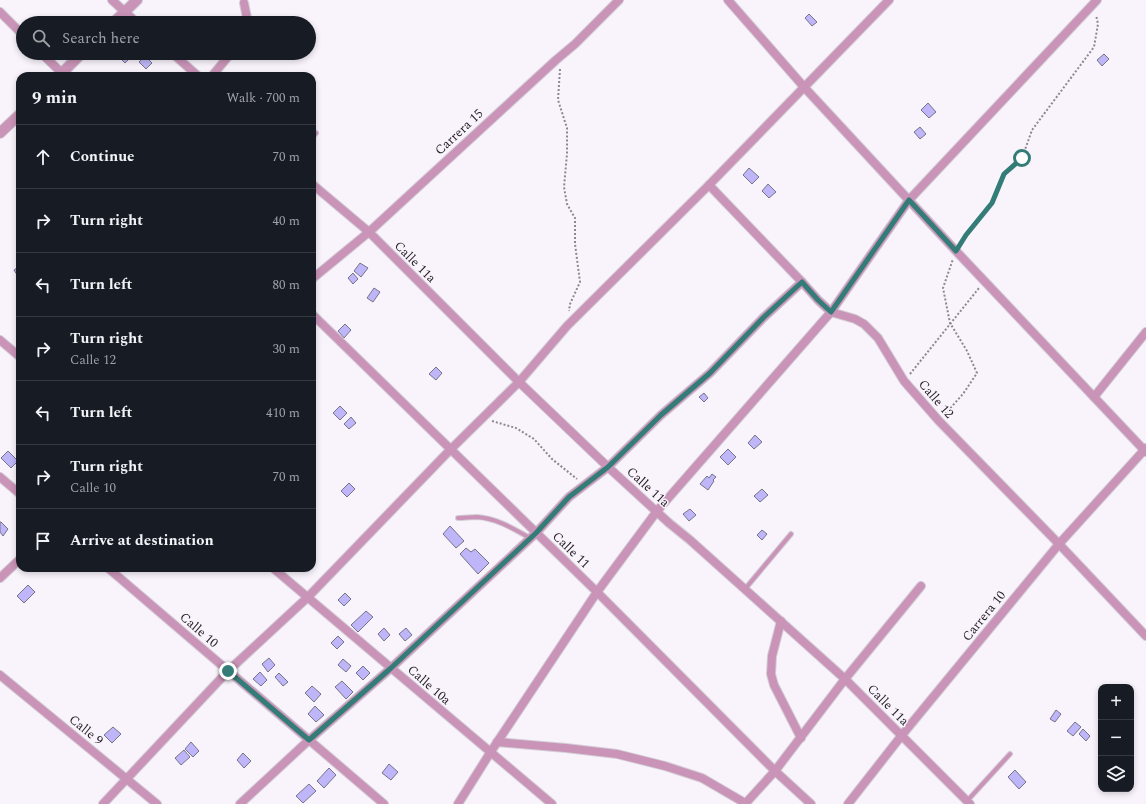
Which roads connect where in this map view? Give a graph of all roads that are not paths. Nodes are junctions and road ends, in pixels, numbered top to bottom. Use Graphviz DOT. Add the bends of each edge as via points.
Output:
graph roads {
  1 [pos="112,0"];
  2 [pos="136,0"];
  3 [pos="619,0"];
  4 [pos="728,0"];
  5 [pos="889,0"];
  6 [pos="1096,2"];
  7 [pos="244,4"];
  8 [pos="0,12"];
  9 [pos="124,12"];
  10 [pos="120,16"];
  11 [pos="129,16"];
  12 [pos="247,16"];
  13 [pos="16,28"];
  14 [pos="48,60"];
  15 [pos="76,60"];
  16 [pos="180,60"];
  17 [pos="225,60"];
  18 [pos="59,72"];
  19 [pos="65,72"];
  20 [pos="193,72"];
  21 [pos="215,72"];
  22 [pos="804,87"];
  23 [pos="16,118"];
  24 [pos="0,133"];
  25 [pos="709,184"];
  26 [pos="316,187"];
  27 [pos="909,200"];
  28 [pos="369,232"];
  29 [pos="316,276"];
  30 [pos="802,282"];
  31 [pos="831,312"];
  32 [pos="316,318"];
  33 [pos="1146,332"];
  34 [pos="0,340"];
  35 [pos="16,354"];
  36 [pos="519,382"];
  37 [pos="1094,397"];
  38 [pos="450,450"];
  39 [pos="1146,450"];
  40 [pos="608,467"];
  41 [pos="0,477"];
  42 [pos="16,491"];
  43 [pos="657,512"];
  44 [pos="458,518"];
  45 [pos="791,534"];
  46 [pos="533,536"];
  47 [pos="1059,544"];
  48 [pos="16,563"];
  49 [pos="113,572"];
  50 [pos="278,572"];
  51 [pos="0,578"];
  52 [pos="921,586"];
  53 [pos="745,589"];
  54 [pos="597,592"];
  55 [pos="308,597"];
  56 [pos="781,621"];
  57 [pos="1146,636"];
  58 [pos="391,668"];
  59 [pos="228,671"];
  60 [pos="0,675"];
  61 [pos="845,679"];
  62 [pos="902,736"];
  63 [pos="800,738"];
  64 [pos="309,740"];
  65 [pos="497,742"];
  66 [pos="490,753"];
  67 [pos="1010,754"];
  68 [pos="775,771"];
  69 [pos="127,779"];
  70 [pos="969,802"];
  71 [pos="103,804"];
  72 [pos="157,804"];
  73 [pos="240,804"];
  74 [pos="384,804"];
  75 [pos="458,804"];
  76 [pos="552,804"];
  77 [pos="745,804"];
  78 [pos="811,804"];
  79 [pos="848,804"];
  1 -- 9 [label="street"];
  2 -- 9 [label="street"];
  3 -- 28 [label="street, Carrera 15" via="575,44"];
  4 -- 22 [label="street"];
  5 -- 22 [label="street"];
  6 -- 27 [label="street"];
  7 -- 12 [label="street"];
  8 -- 13 [label="street"];
  9 -- 10 [label="street"];
  9 -- 11 [label="street"];
  14 -- 18 [label="street"];
  15 -- 19 [label="street"];
  16 -- 20 [label="street"];
  17 -- 21 [label="street"];
  22 -- 25 [label="street"];
  22 -- 27 [label="street"];
  23 -- 24 [label="street"];
  25 -- 30 [label="street, Calle 12"];
  25 -- 36 [label="street" via="567,326"];
  26 -- 28 [label="street, Calle 11a"];
  27 -- 31 [label="street"];
  27 -- 37 [label="street"];
  28 -- 29 [label="street, Carrera 15"];
  28 -- 36 [label="street, Calle 11a"];
  30 -- 31 [label="street, Calle 12"];
  30 -- 40 [label="street" via="710,373 661,415"];
  31 -- 43 [label="street"];
  31 -- 47 [label="street, Calle 12" via="855,319 878,338 904,381 939,421"];
  32 -- 38 [label="street, Calle 11"];
  33 -- 37 [label="street"];
  34 -- 35 [label="street"];
  36 -- 38 [label="street"];
  36 -- 40 [label="street, Calle 11a"];
  37 -- 39 [label="street"];
  38 -- 46 [label="street, Calle 11"];
  38 -- 55 [label="street"];
  39 -- 47 [label="street, Carrera 10"];
  40 -- 43 [label="street, Calle 11a"];
  40 -- 46 [label="street" via="569,497"];
  41 -- 42 [label="street"];
  43 -- 53 [label="street, Calle 11a"];
  43 -- 54 [label="street"];
  44 -- 46 [label="lane" via="488,519"];
  45 -- 53 [label="lane"];
  46 -- 54 [label="street, Calle 11"];
  46 -- 58 [label="street"];
  47 -- 57 [label="street, Calle 12"];
  47 -- 62 [label="street, Carrera 10"];
  48 -- 51 [label="street"];
  49 -- 59 [label="street, Calle 10"];
  50 -- 55 [label="street, Calle 10a"];
  52 -- 61 [label="street"];
  53 -- 56 [label="street, Calle 11a"];
  54 -- 65 [label="street"];
  54 -- 68 [label="street, Calle 11"];
  55 -- 58 [label="street, Calle 10a"];
  55 -- 59 [label="street"];
  56 -- 61 [label="street, Calle 11a"];
  56 -- 63 [label="street" via="772,656 771,674"];
  58 -- 64 [label="street"];
  58 -- 66 [label="street, Calle 10a"];
  59 -- 64 [label="street, Calle 10"];
  59 -- 69 [label="street"];
  60 -- 69 [label="street, Calle 9"];
  61 -- 62 [label="street, Calle 11a"];
  61 -- 63 [label="street"];
  62 -- 70 [label="street, Calle 11a"];
  62 -- 79 [label="street, Carrera 10"];
  63 -- 68 [label="street"];
  64 -- 73 [label="street"];
  64 -- 74 [label="street, Calle 10"];
  65 -- 66 [label="street"];
  65 -- 77 [label="street" via="617,754 665,766 702,778"];
  66 -- 75 [label="street"];
  66 -- 76 [label="street, Calle 10a"];
  67 -- 70 [label="lane"];
  68 -- 77 [label="street"];
  68 -- 78 [label="street, Calle 11"];
  69 -- 71 [label="street"];
  69 -- 72 [label="street, Calle 9"];
}
